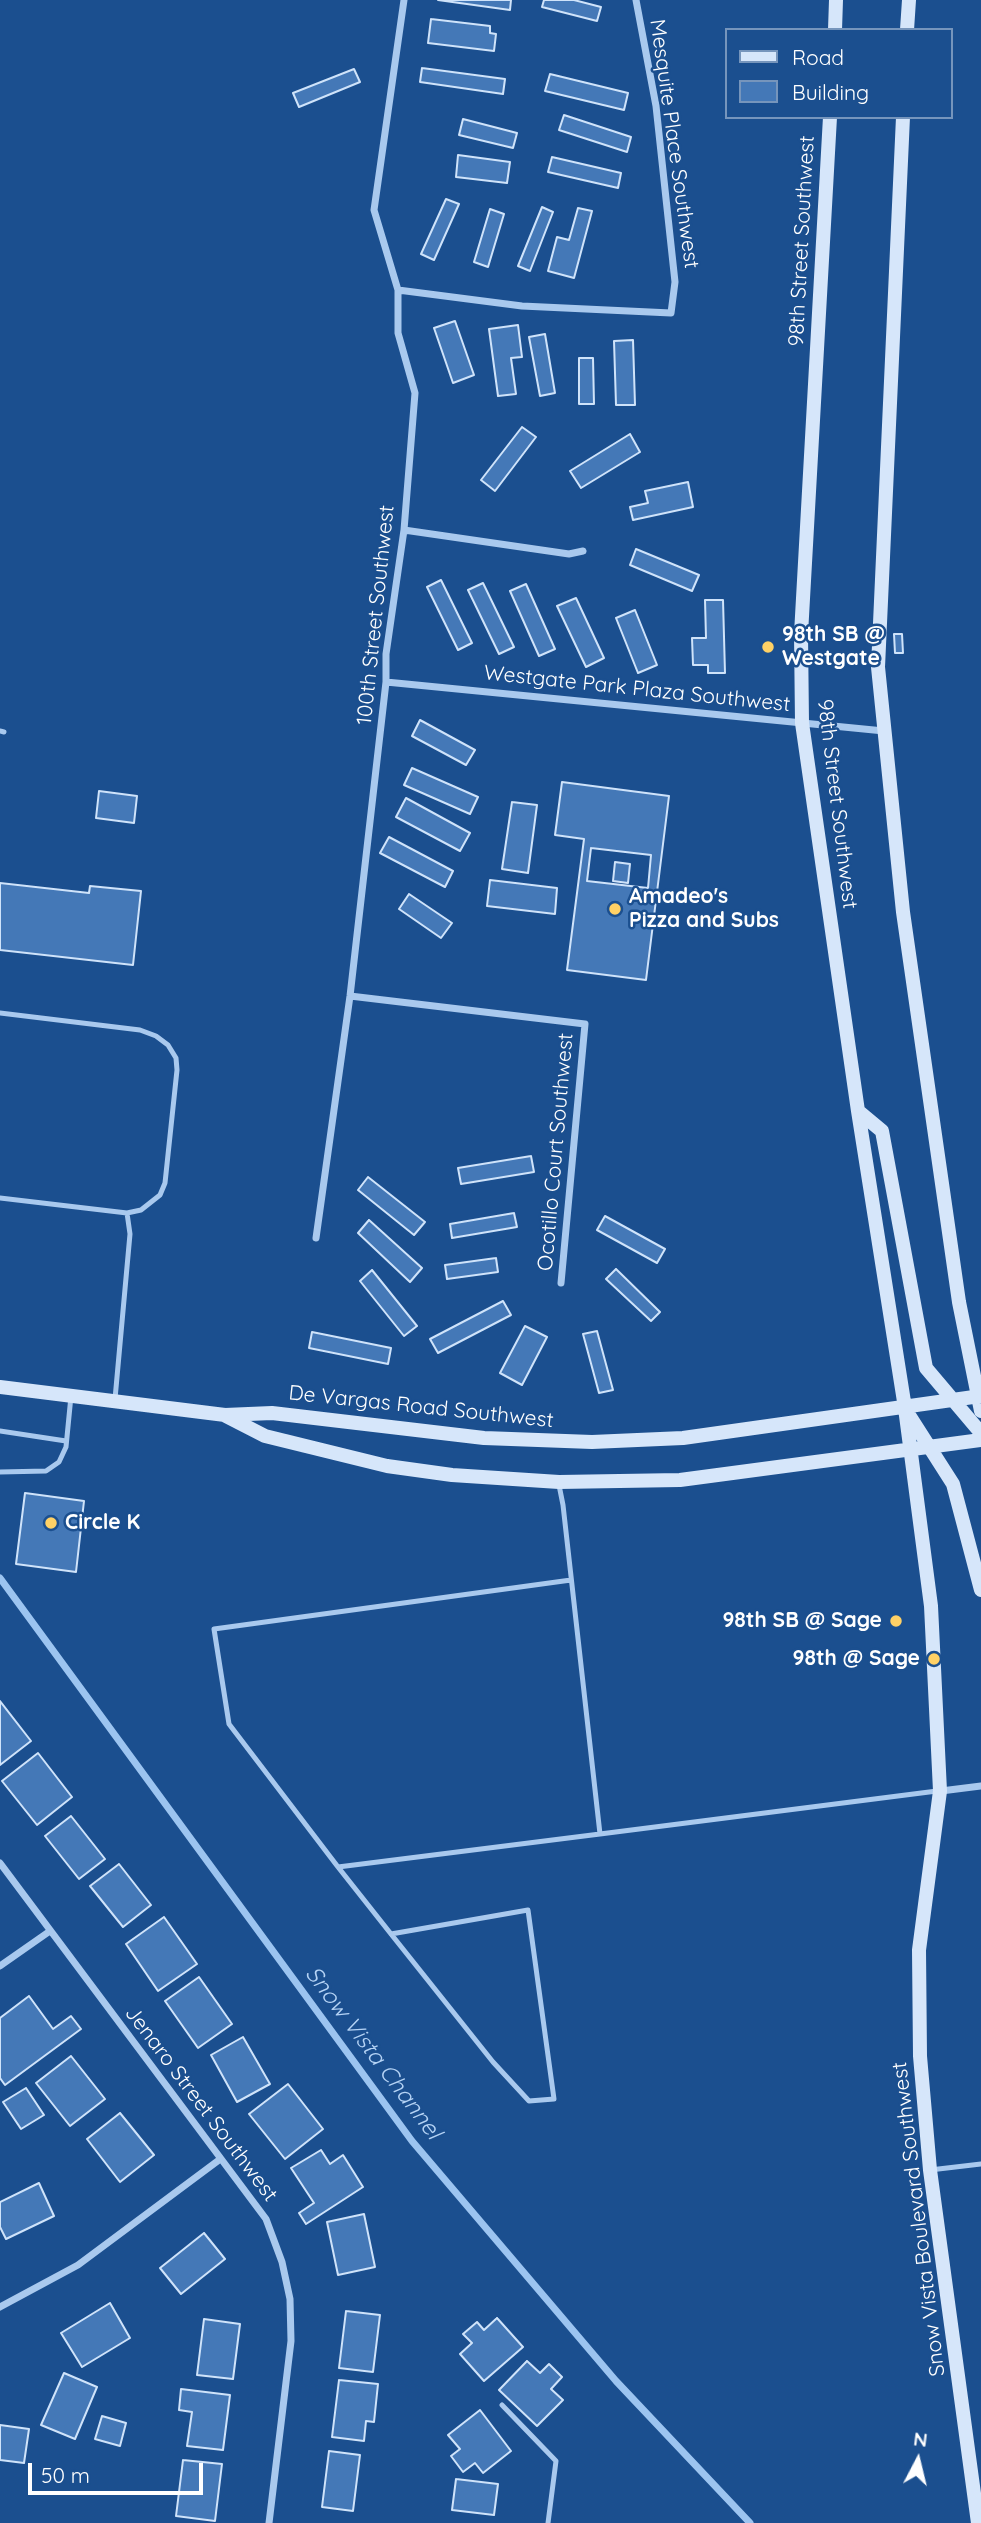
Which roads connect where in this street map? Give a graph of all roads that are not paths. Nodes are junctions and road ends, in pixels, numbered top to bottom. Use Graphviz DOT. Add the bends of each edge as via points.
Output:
graph roads {
  1 [pos="404,0"];
  2 [pos="636,0"];
  3 [pos="836,0"];
  4 [pos="909,0"];
  5 [pos="835,28"];
  6 [pos="907,28"];
  7 [pos="830,119"];
  8 [pos="904,119"];
  9 [pos="398,290"];
  10 [pos="404,530"];
  11 [pos="583,551"];
  12 [pos="387,682"];
  13 [pos="802,723"];
  14 [pos="885,731"];
  15 [pos="350,996"];
  16 [pos="0,1013"];
  17 [pos="858,1111"];
  18 [pos="0,1198"];
  19 [pos="127,1213"];
  20 [pos="316,1238"];
  21 [pos="561,1283"];
  22 [pos="0,1387"];
  23 [pos="71,1396"];
  24 [pos="954,1401"];
  25 [pos="980,1401"];
  26 [pos="115,1402"];
  27 [pos="905,1408"];
  28 [pos="225,1416"];
  29 [pos="0,1432"];
  30 [pos="981,1433"];
  31 [pos="981,1440"];
  32 [pos="66,1441"];
  33 [pos="929,1447"];
  34 [pos="910,1449"];
  35 [pos="0,1472"];
  36 [pos="559,1482"];
  37 [pos="571,1580"];
  38 [pos="981,1590"];
  39 [pos="981,1786"];
  40 [pos="940,1791"];
  41 [pos="600,1834"];
  42 [pos="0,1863"];
  43 [pos="338,1867"];
  44 [pos="50,1931"];
  45 [pos="391,1934"];
  46 [pos="0,1966"];
  47 [pos="219,2160"];
  48 [pos="981,2164"];
  49 [pos="930,2170"];
  50 [pos="0,2307"];
  51 [pos="502,2405"];
  52 [pos="269,2523"];
  53 [pos="548,2523"];
  54 [pos="978,2523"];
  1 -- 9 [label="street, 100th Street Southwest" via="374,210"];
  2 -- 9 [label="street, Mesquite Place Southwest" via="656,106 675,282 671,313 522,306"];
  3 -- 5 [label="main road"];
  4 -- 6 [label="main road"];
  7 -- 13 [label="main road, 98th Street Southwest" via="801,634"];
  8 -- 14 [label="main road" via="878,667"];
  9 -- 10 [label="street, 100th Street Southwest" via="398,333 415,393"];
  10 -- 11 [label="street" via="569,555"];
  10 -- 12 [label="street, 100th Street Southwest" via="386,654"];
  12 -- 13 [label="street, Westgate Park Plaza Southwest"];
  12 -- 15 [label="street, 100th Street Southwest"];
  13 -- 14 [label="street, Westgate Park Plaza Southwest"];
  13 -- 17 [label="main road, 98th Street Southwest"];
  14 -- 25 [label="main road" via="903,912 959,1302"];
  15 -- 20 [label="street, 100th Street Southwest"];
  15 -- 21 [label="street, Ocotillo Court Southwest" via="585,1024"];
  16 -- 19 [label="lane" via="140,1030 156,1036 176,1058 165,1183 160,1195 141,1210"];
  17 -- 24 [label="main road" via="882,1131 926,1368"];
  17 -- 27 [label="main road, 98th Street Southwest"];
  18 -- 19 [label="lane"];
  19 -- 26 [label="lane" via="130,1234"];
  22 -- 23 [label="main road, De Vargas Road Southwest"];
  23 -- 26 [label="main road, De Vargas Road Southwest"];
  23 -- 32 [label="lane"];
  24 -- 25 [label="main road, De Vargas Road Southwest"];
  24 -- 27 [label="main road, De Vargas Road Southwest"];
  24 -- 30 [label="main road"];
  26 -- 28 [label="main road, De Vargas Road Southwest"];
  27 -- 28 [label="main road, De Vargas Road Southwest" via="683,1438 592,1442 484,1438 272,1413"];
  27 -- 33 [label="main road"];
  27 -- 34 [label="main road, Snow Vista Boulevard Southwest"];
  28 -- 36 [label="main road, De Vargas Road Southwest" via="265,1436 387,1466"];
  29 -- 32 [label="lane"];
  31 -- 33 [label="main road, De Vargas Road Southwest"];
  32 -- 35 [label="lane" via="59,1462 46,1471"];
  33 -- 34 [label="main road, De Vargas Road Southwest"];
  33 -- 38 [label="main road" via="953,1484"];
  34 -- 36 [label="main road, De Vargas Road Southwest" via="680,1480"];
  34 -- 40 [label="main road, Snow Vista Boulevard Southwest" via="931,1606"];
  36 -- 37 [label="lane"];
  37 -- 41 [label="lane"];
  37 -- 43 [label="lane" via="214,1629 229,1724"];
  39 -- 40 [label="street"];
  40 -- 41 [label="lane"];
  40 -- 49 [label="main road, Snow Vista Boulevard Southwest" via="919,1950 920,2056"];
  41 -- 43 [label="lane"];
  42 -- 44 [label="street, Jenaro Street Southwest"];
  43 -- 45 [label="lane"];
  44 -- 46 [label="street"];
  44 -- 47 [label="street, Jenaro Street Southwest"];
  45 -- 45 [label="lane" via="529,2101 554,2099 528,1910"];
  47 -- 50 [label="street" via="78,2265"];
  47 -- 52 [label="street, Jenaro Street Southwest" via="266,2220 290,2299 291,2341"];
  48 -- 49 [label="lane"];
  49 -- 54 [label="main road, Snow Vista Boulevard Southwest"];
  51 -- 53 [label="lane" via="556,2461"];
}
